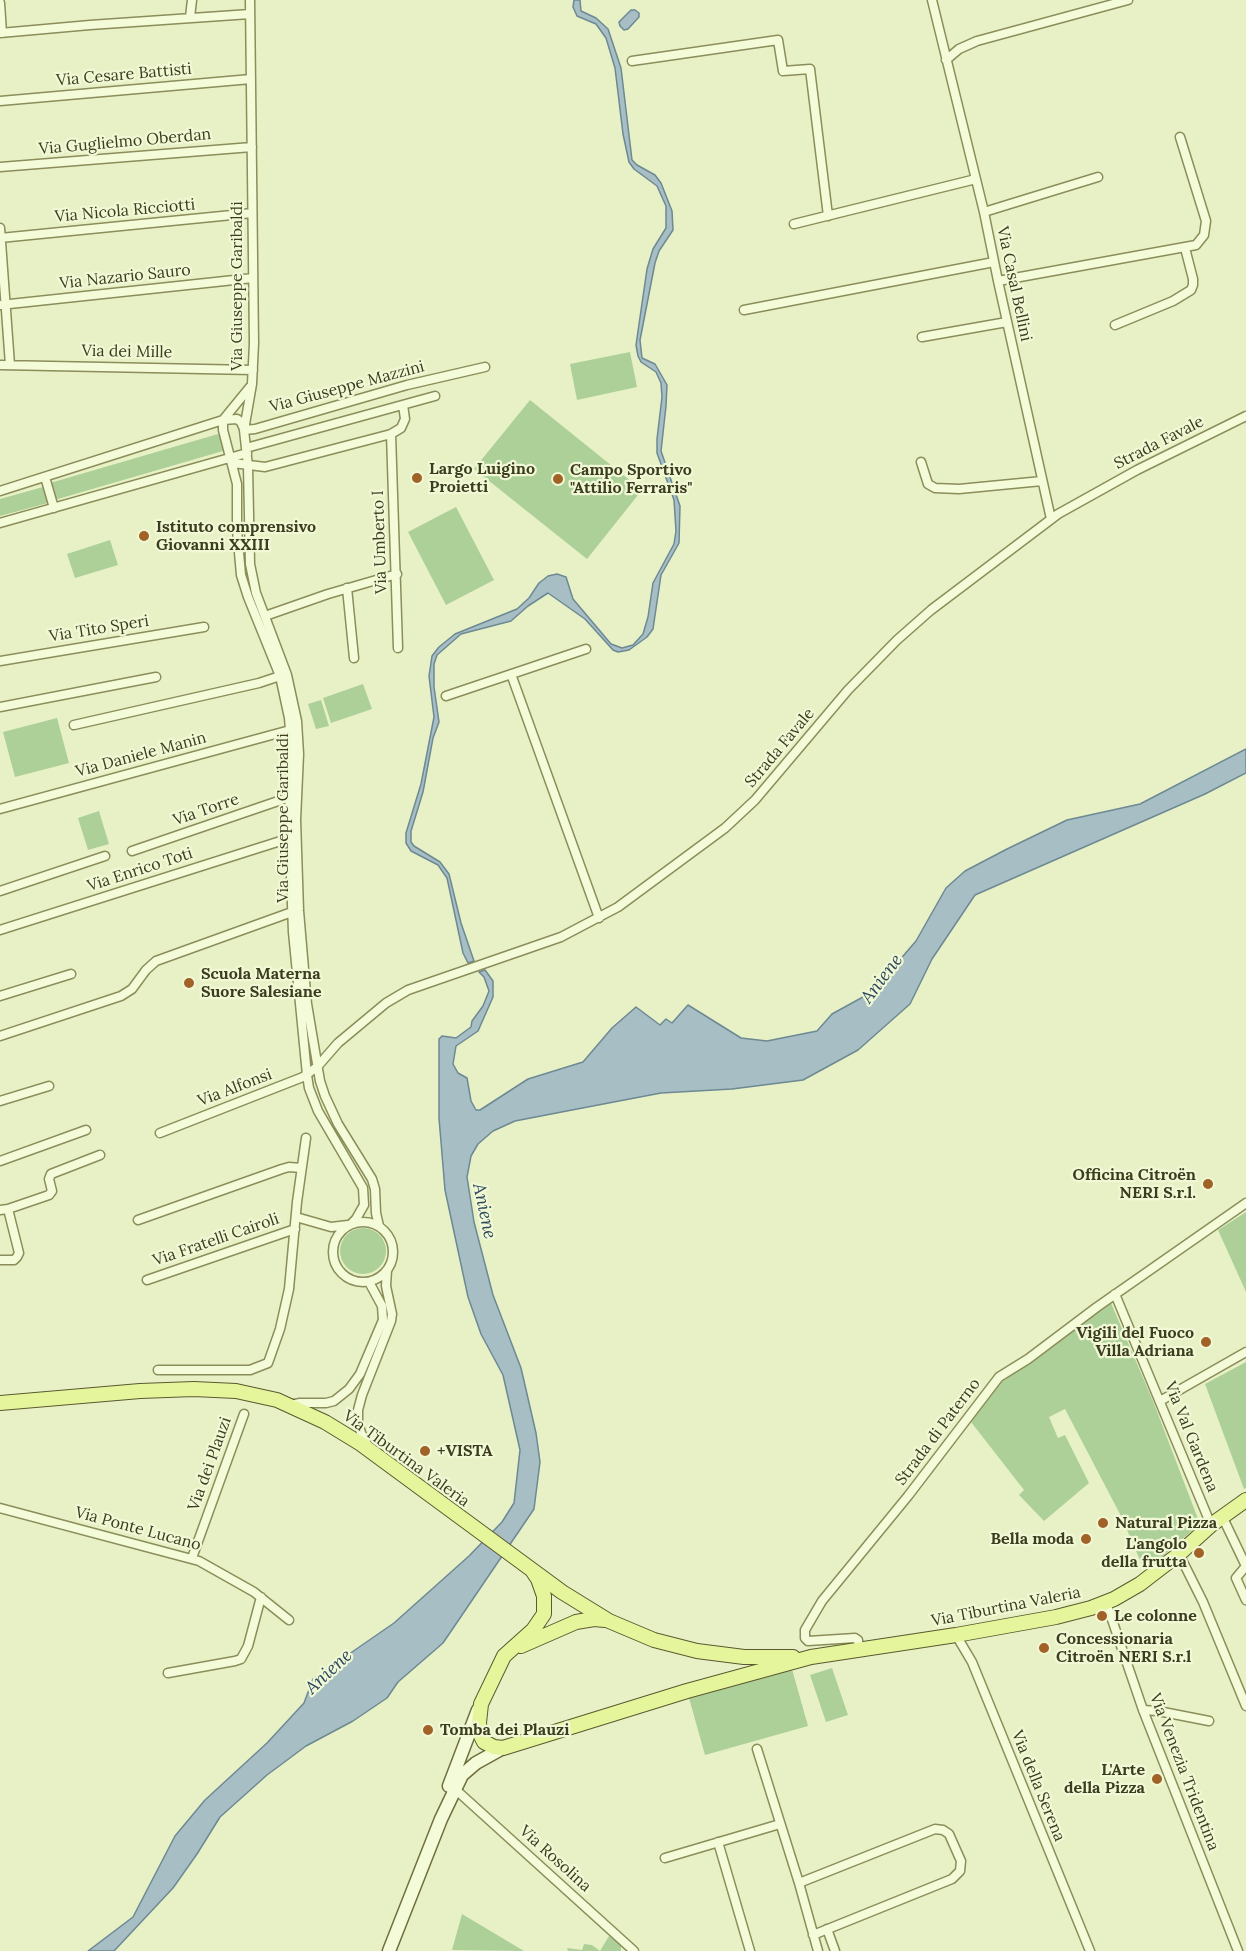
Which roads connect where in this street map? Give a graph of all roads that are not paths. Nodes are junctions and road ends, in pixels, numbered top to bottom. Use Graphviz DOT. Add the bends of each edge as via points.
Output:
graph roads {
  1 [pos="192,0"];
  2 [pos="250,0"];
  3 [pos="932,0"];
  4 [pos="1128,0"];
  5 [pos="0,3"];
  6 [pos="250,14"];
  7 [pos="190,17"];
  8 [pos="1,33"];
  9 [pos="946,58"];
  10 [pos="632,62"];
  11 [pos="251,79"];
  12 [pos="0,101"];
  13 [pos="1180,137"];
  14 [pos="252,147"];
  15 [pos="0,167"];
  16 [pos="1098,177"];
  17 [pos="976,179"];
  18 [pos="984,212"];
  19 [pos="252,213"];
  20 [pos="828,216"];
  21 [pos="794,225"];
  22 [pos="0,228"];
  23 [pos="1,238"];
  24 [pos="1185,248"];
  25 [pos="994,262"];
  26 [pos="253,278"];
  27 [pos="998,281"];
  28 [pos="3,304"];
  29 [pos="744,310"];
  30 [pos="1007,322"];
  31 [pos="1115,325"];
  32 [pos="922,337"];
  33 [pos="0,365"];
  34 [pos="10,365"];
  35 [pos="484,367"];
  36 [pos="253,370"];
  37 [pos="252,384"];
  38 [pos="435,396"];
  39 [pos="403,405"];
  40 [pos="1246,416"];
  41 [pos="224,420"];
  42 [pos="244,430"];
  43 [pos="391,434"];
  44 [pos="246,451"];
  45 [pos="232,460"];
  46 [pos="921,462"];
  47 [pos="248,466"];
  48 [pos="45,477"];
  49 [pos="1042,481"];
  50 [pos="0,491"];
  51 [pos="54,508"];
  52 [pos="1051,519"];
  53 [pos="0,523"];
  54 [pos="397,574"];
  55 [pos="347,588"];
  56 [pos="266,616"];
  57 [pos="204,627"];
  58 [pos="398,648"];
  59 [pos="586,649"];
  60 [pos="354,658"];
  61 [pos="0,660"];
  62 [pos="512,674"];
  63 [pos="280,676"];
  64 [pos="156,677"];
  65 [pos="446,696"];
  66 [pos="0,707"];
  67 [pos="74,724"];
  68 [pos="290,730"];
  69 [pos="290,797"];
  70 [pos="0,809"];
  71 [pos="290,838"];
  72 [pos="132,851"];
  73 [pos="105,856"];
  74 [pos="0,891"];
  75 [pos="292,912"];
  76 [pos="599,918"];
  77 [pos="0,930"];
  78 [pos="71,974"];
  79 [pos="0,996"];
  80 [pos="0,1036"];
  81 [pos="317,1067"];
  82 [pos="307,1075"];
  83 [pos="49,1086"];
  84 [pos="0,1101"];
  85 [pos="86,1130"];
  86 [pos="160,1133"];
  87 [pos="306,1138"];
  88 [pos="100,1155"];
  89 [pos="0,1161"];
  90 [pos="301,1168"];
  91 [pos="1246,1203"];
  92 [pos="4,1209"];
  93 [pos="296,1217"];
  94 [pos="138,1220"];
  95 [pos="349,1224"];
  96 [pos="327,1226"];
  97 [pos="380,1226"];
  98 [pos="295,1229"];
  99 [pos="333,1242"];
  100 [pos="0,1260"];
  101 [pos="387,1270"];
  102 [pos="147,1280"];
  103 [pos="369,1282"];
  104 [pos="1115,1294"];
  105 [pos="1246,1352"];
  106 [pos="158,1370"];
  107 [pos="1160,1401"];
  108 [pos="0,1403"];
  109 [pos="289,1405"];
  110 [pos="244,1414"];
  111 [pos="371,1452"];
  112 [pos="1246,1500"];
  113 [pos="0,1508"];
  114 [pos="1222,1516"];
  115 [pos="1211,1526"];
  116 [pos="1179,1554"];
  117 [pos="192,1558"];
  118 [pos="532,1570"];
  119 [pos="562,1592"];
  120 [pos="261,1597"];
  121 [pos="1246,1600"];
  122 [pos="1106,1602"];
  123 [pos="545,1605"];
  124 [pos="289,1620"];
  125 [pos="609,1621"];
  126 [pos="956,1635"];
  127 [pos="859,1649"];
  128 [pos="504,1656"];
  129 [pos="744,1657"];
  130 [pos="811,1657"];
  131 [pos="168,1673"];
  132 [pos="743,1676"];
  133 [pos="481,1704"];
  134 [pos="1246,1706"];
  135 [pos="1143,1710"];
  136 [pos="1209,1721"];
  137 [pos="503,1748"];
  138 [pos="756,1749"];
  139 [pos="455,1789"];
  140 [pos="441,1820"];
  141 [pos="780,1824"];
  142 [pos="717,1842"];
  143 [pos="665,1858"];
  144 [pos="799,1883"];
  145 [pos="827,1929"];
  146 [pos="813,1935"];
  147 [pos="390,1951"];
  148 [pos="634,1951"];
  149 [pos="750,1951"];
  150 [pos="818,1951"];
  151 [pos="835,1951"];
  152 [pos="1090,1951"];
  153 [pos="1238,1951"];
  1 -- 7 [label="street"];
  2 -- 6 [label="street, Via Giuseppe Garibaldi"];
  3 -- 9 [label="street, Via Casal Bellini"];
  4 -- 9 [label="street" via="977,41"];
  5 -- 8 [label="street"];
  6 -- 7 [label="street"];
  6 -- 11 [label="street, Via Giuseppe Garibaldi"];
  7 -- 8 [label="street"];
  9 -- 17 [label="street, Via Casal Bellini"];
  10 -- 20 [label="street" via="778,40 783,72 810,69"];
  11 -- 12 [label="street, Via Cesare Battisti"];
  11 -- 14 [label="street, Via Giuseppe Garibaldi"];
  13 -- 24 [label="street" via="1206,225 1199,243"];
  14 -- 15 [label="street, Via Guglielmo Oberdan"];
  14 -- 19 [label="street, Via Giuseppe Garibaldi"];
  16 -- 18 [label="street"];
  17 -- 18 [label="street, Via Casal Bellini"];
  17 -- 20 [label="street"];
  18 -- 25 [label="street, Via Casal Bellini"];
  19 -- 23 [label="street, Via Nicola Ricciotti"];
  19 -- 26 [label="street, Via Giuseppe Garibaldi"];
  20 -- 21 [label="street"];
  22 -- 23 [label="street"];
  23 -- 28 [label="street"];
  24 -- 27 [label="street"];
  24 -- 31 [label="street" via="1193,279 1191,290"];
  25 -- 27 [label="street, Via Casal Bellini"];
  25 -- 29 [label="street"];
  26 -- 28 [label="street, Via Nazario Sauro"];
  26 -- 36 [label="street, Via Giuseppe Garibaldi"];
  27 -- 30 [label="street, Via Casal Bellini"];
  28 -- 34 [label="street"];
  30 -- 32 [label="street"];
  30 -- 49 [label="street, Via Casal Bellini"];
  33 -- 34 [label="street, Via dei Mille"];
  34 -- 36 [label="street, Via dei Mille"];
  35 -- 42 [label="street, Via Giuseppe Mazzini"];
  36 -- 37 [label="street, Via Giuseppe Garibaldi"];
  37 -- 41 [label="street, Via Giuseppe Mazzini"];
  37 -- 42 [label="street, Via Giuseppe Garibaldi"];
  38 -- 39 [label="street"];
  39 -- 43 [label="street" via="405,419 401,428"];
  39 -- 44 [label="street"];
  40 -- 52 [label="street, Strada Favale" via="1127,475"];
  41 -- 42 [label="street" via="237,419"];
  41 -- 45 [label="street"];
  41 -- 48 [label="street"];
  42 -- 44 [label="street, Via Giuseppe Garibaldi"];
  43 -- 47 [label="street" via="265,467"];
  43 -- 54 [label="street, Via Umberto I"];
  44 -- 45 [label="street"];
  44 -- 47 [label="street, Via Giuseppe Garibaldi"];
  45 -- 47 [label="street"];
  45 -- 51 [label="street"];
  45 -- 63 [label="street, Via Giuseppe Garibaldi" via="238,494 241,575"];
  46 -- 49 [label="street" via="928,484 936,488"];
  47 -- 56 [label="street, Via Giuseppe Garibaldi" via="250,564"];
  48 -- 50 [label="street"];
  48 -- 51 [label="street"];
  49 -- 52 [label="street, Via Casal Bellini"];
  51 -- 53 [label="street"];
  52 -- 76 [label="street, Strada Favale" via="906,632 848,690 767,788 729,824 632,898"];
  54 -- 55 [label="street"];
  54 -- 58 [label="street, Via Umberto I"];
  55 -- 56 [label="street"];
  55 -- 60 [label="street"];
  56 -- 81 [label="street, Via Giuseppe Garibaldi" via="287,675 298,731 299,911"];
  57 -- 61 [label="street, Via Tito Speri"];
  59 -- 62 [label="street"];
  62 -- 65 [label="street"];
  62 -- 76 [label="street"];
  63 -- 67 [label="street"];
  63 -- 68 [label="street, Via Giuseppe Garibaldi"];
  64 -- 66 [label="street"];
  68 -- 69 [label="street, Via Giuseppe Garibaldi"];
  68 -- 70 [label="street, Via Daniele Manin"];
  69 -- 71 [label="street, Via Giuseppe Garibaldi"];
  69 -- 72 [label="street, Via Torre"];
  71 -- 75 [label="street, Via Giuseppe Garibaldi"];
  71 -- 77 [label="street, Via Enrico Toti"];
  73 -- 74 [label="street"];
  75 -- 80 [label="street" via="156,961 121,996"];
  75 -- 82 [label="street, Via Giuseppe Garibaldi"];
  76 -- 81 [label="street, Strada Favale" via="551,941 404,992 338,1043"];
  78 -- 79 [label="street"];
  81 -- 82 [label="street, Via Alfonsi"];
  81 -- 97 [label="street, Via Giuseppe Garibaldi" via="335,1118 372,1179"];
  82 -- 86 [label="street, Via Alfonsi"];
  82 -- 95 [label="street, Via Giuseppe Garibaldi" via="318,1111 363,1188 364,1205"];
  83 -- 84 [label="street"];
  85 -- 89 [label="street"];
  87 -- 90 [label="street"];
  88 -- 92 [label="street" via="51,1174 49,1195"];
  90 -- 93 [label="street"];
  90 -- 94 [label="street" via="282,1168"];
  91 -- 104 [label="street, Strada di Paterno"];
  92 -- 100 [label="street" via="19,1253 14,1260"];
  93 -- 96 [label="street, Via Fratelli Cairoli"];
  93 -- 98 [label="street"];
  95 -- 96 [label="street, Via Fratelli Cairoli"];
  95 -- 97 [label="street" via="365,1221"];
  95 -- 99 [label="street"];
  96 -- 99 [label="street"];
  97 -- 101 [label="street" via="392,1242 392,1262"];
  98 -- 102 [label="street, Via Fratelli Cairoli"];
  98 -- 106 [label="street" via="289,1289 268,1363 250,1370"];
  99 -- 103 [label="street" via="333,1260 342,1274 358,1282"];
  101 -- 103 [label="street"];
  101 -- 111 [label="street" via="391,1321 358,1410 361,1433"];
  103 -- 109 [label="street" via="382,1306 383,1320 360,1374 334,1401"];
  104 -- 107 [label="street, Via Val Gardena"];
  104 -- 127 [label="street, Strada di Paterno" via="999,1377 822,1601 805,1628 806,1639 815,1642 855,1638"];
  105 -- 107 [label="street"];
  107 -- 115 [label="street, Via Val Gardena"];
  108 -- 109 [label="main road, Via Tiburtina Valeria" via="194,1389 242,1392"];
  109 -- 111 [label="main road, Via Tiburtina Valeria" via="329,1424"];
  110 -- 117 [label="street, Via dei Plauzi"];
  111 -- 118 [label="main road, Via Tiburtina Valeria"];
  112 -- 114 [label="main road, Via Tiburtina Valeria"];
  113 -- 117 [label="street, Via Ponte Lucano"];
  114 -- 115 [label="main road, Via Tiburtina Valeria"];
  114 -- 121 [label="street" via="1246,1566 1236,1578"];
  115 -- 116 [label="main road, Via Tiburtina Valeria"];
  116 -- 122 [label="main road, Via Tiburtina Valeria" via="1140,1584"];
  116 -- 134 [label="street"];
  117 -- 120 [label="street, Via Ponte Lucano"];
  118 -- 119 [label="main road, Via Tiburtina Valeria"];
  118 -- 123 [label="main road"];
  119 -- 123 [label="street"];
  119 -- 125 [label="main road, Via Tiburtina Valeria"];
  120 -- 124 [label="street, Via Ponte Lucano"];
  120 -- 131 [label="street" via="248,1646 240,1659"];
  122 -- 126 [label="main road, Via Tiburtina Valeria" via="1056,1617"];
  122 -- 135 [label="street, Via Venezia Tridentina"];
  123 -- 128 [label="main road" via="539,1623"];
  125 -- 128 [label="main road" via="576,1622"];
  125 -- 129 [label="main road, Via Tiburtina Valeria" via="676,1646"];
  126 -- 127 [label="main road, Via Tiburtina Valeria"];
  126 -- 152 [label="street, Via della Serena" via="972,1662"];
  127 -- 130 [label="main road, Via Tiburtina Valeria"];
  128 -- 133 [label="main road"];
  129 -- 130 [label="main road, Via Tiburtina Valeria"];
  129 -- 132 [label="main road"];
  130 -- 132 [label="main road, Via Tiburtina Valeria"];
  132 -- 137 [label="main road, Via Tiburtina Valeria"];
  133 -- 137 [label="main road" via="482,1738 489,1746"];
  133 -- 140 [label="main road" via="452,1778"];
  135 -- 136 [label="street"];
  135 -- 153 [label="street, Via Venezia Tridentina"];
  137 -- 139 [label="main road" via="470,1768"];
  138 -- 141 [label="street"];
  139 -- 140 [label="main road"];
  139 -- 148 [label="street, Via Rosolina"];
  140 -- 147 [label="main road"];
  141 -- 142 [label="street"];
  141 -- 144 [label="street"];
  142 -- 143 [label="street"];
  142 -- 149 [label="street"];
  144 -- 145 [label="street" via="932,1830 942,1830 950,1836 962,1866 955,1877"];
  144 -- 146 [label="street"];
  145 -- 146 [label="street"];
  145 -- 151 [label="street"];
  146 -- 150 [label="street"];
}
